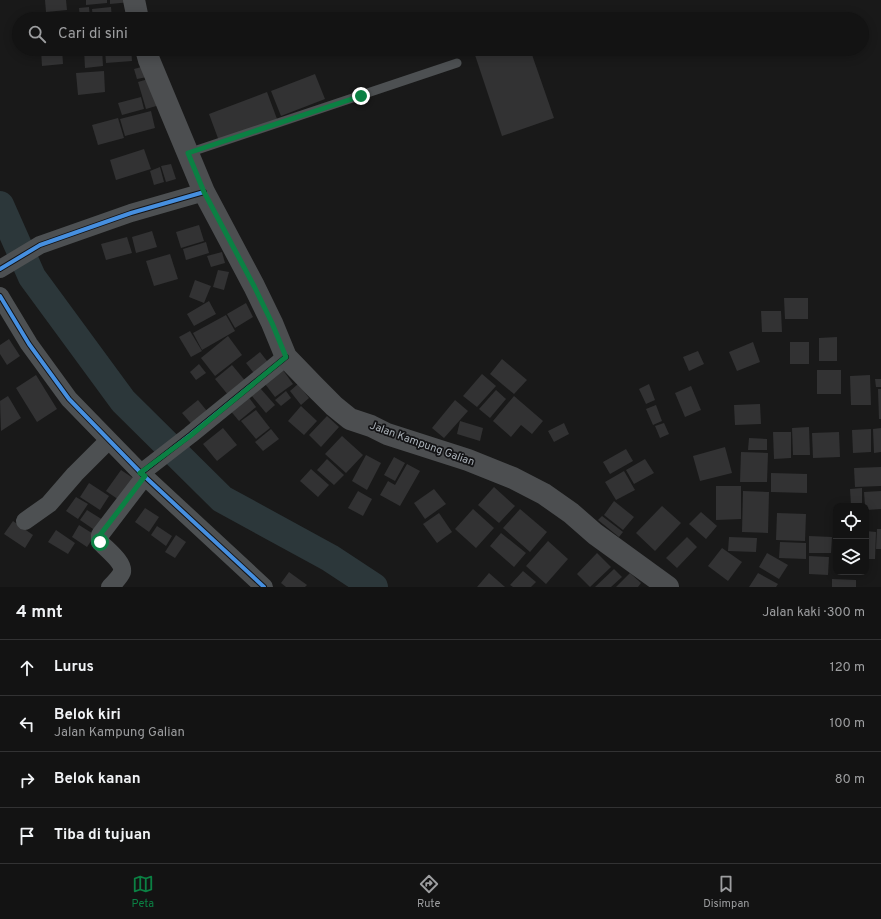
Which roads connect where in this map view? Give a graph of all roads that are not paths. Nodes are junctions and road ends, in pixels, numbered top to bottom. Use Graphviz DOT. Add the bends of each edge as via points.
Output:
graph roads {
  1 [pos="134,0"];
  2 [pos="137,12"];
  3 [pos="148,56"];
  4 [pos="457,63"];
  5 [pos="188,153"];
  6 [pos="204,192"];
  7 [pos="0,269"];
  8 [pos="0,296"];
  9 [pos="286,357"];
  10 [pos="108,441"];
  11 [pos="144,472"];
  12 [pos="25,521"];
  13 [pos="110,587"];
  14 [pos="264,587"];
  15 [pos="668,587"];
  1 -- 2 [label="main road"];
  3 -- 5 [label="main road, Jalan Kampung Galian"];
  4 -- 5 [label="lane"];
  5 -- 6 [label="main road, Jalan Kampung Galian"];
  6 -- 7 [label="street" via="131,213 40,245"];
  6 -- 9 [label="main road, Jalan Kampung Galian" via="254,286"];
  8 -- 10 [label="street" via="29,344 69,399"];
  9 -- 11 [label="street"];
  9 -- 15 [label="main road, Jalan Kampung Galian" via="334,406 350,418 387,434 468,460 544,494"];
  10 -- 11 [label="street"];
  10 -- 12 [label="street" via="49,504"];
  11 -- 13 [label="street" via="100,535 100,542 122,566 122,572"];
  11 -- 14 [label="street"];
}
